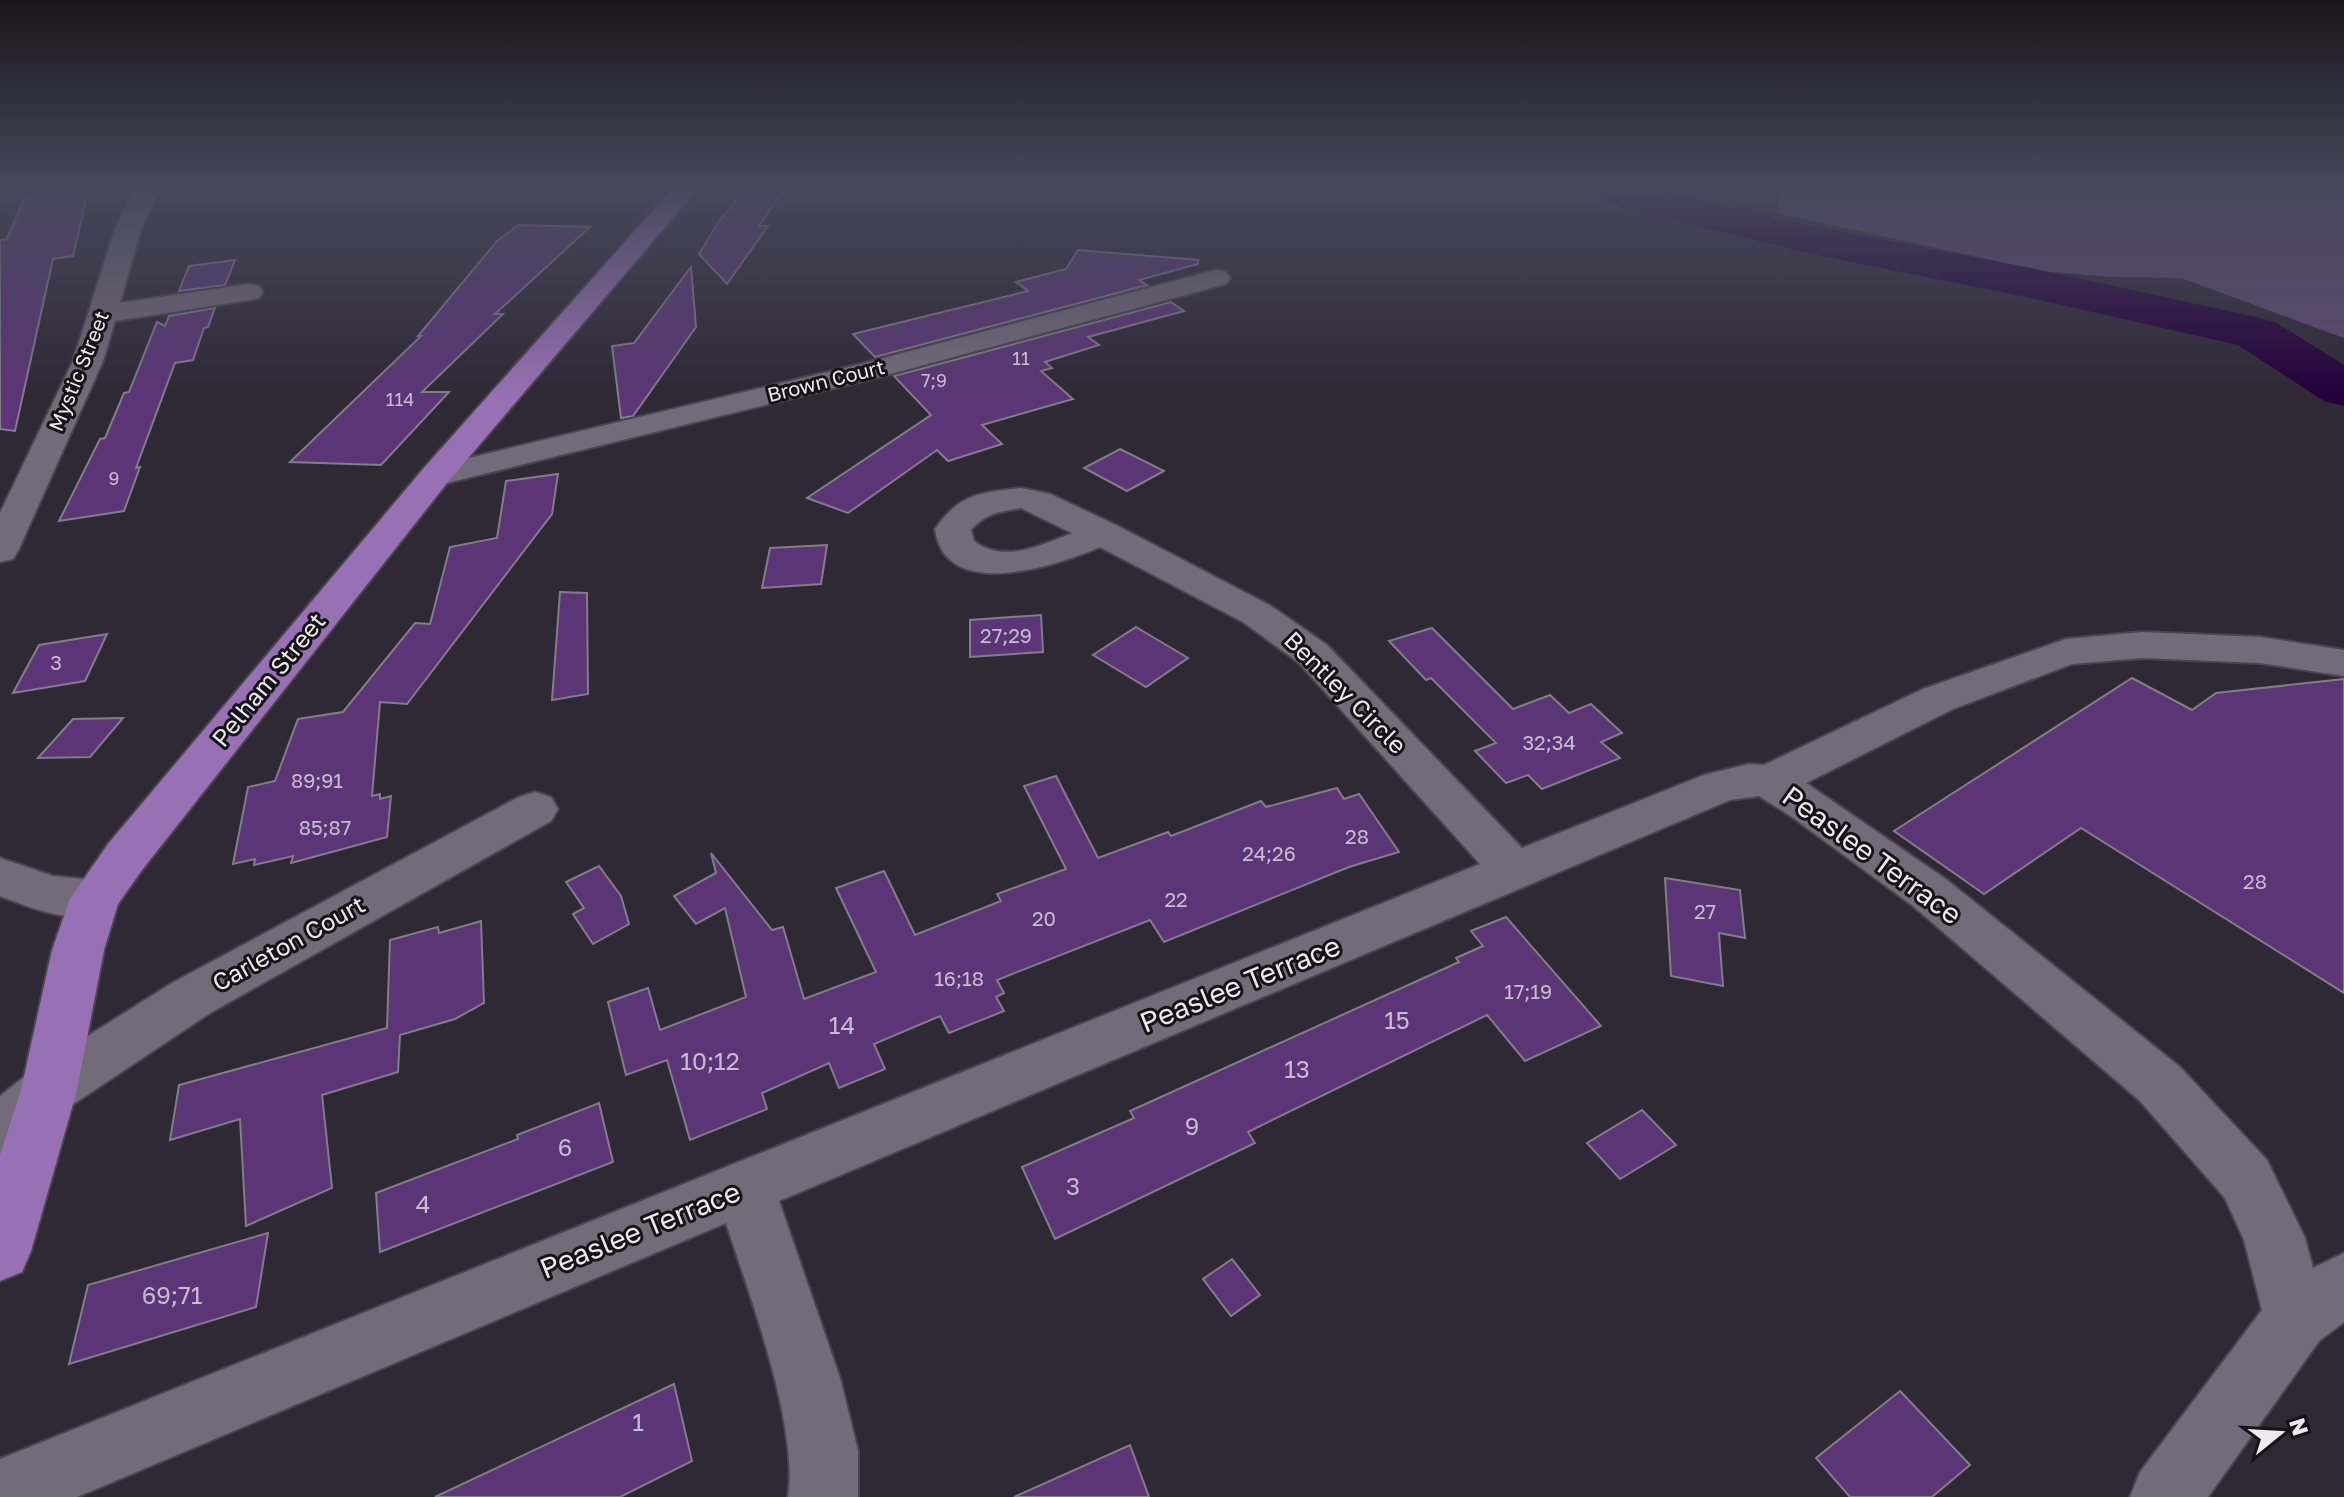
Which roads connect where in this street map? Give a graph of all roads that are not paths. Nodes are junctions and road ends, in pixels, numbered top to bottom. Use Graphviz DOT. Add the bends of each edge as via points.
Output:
graph roads {
  1 [pos="120,257"];
  2 [pos="626,257"];
  3 [pos="1216,278"];
  4 [pos="249,292"];
  5 [pos="103,314"];
  6 [pos="435,476"];
  7 [pos="1103,533"];
  8 [pos="0,551"];
  9 [pos="2344,663"];
  10 [pos="1768,781"];
  11 [pos="535,809"];
  12 [pos="1515,871"];
  13 [pos="0,876"];
  14 [pos="95,899"];
  15 [pos="49,1090"];
  16 [pos="0,1131"];
  17 [pos="744,1188"];
  18 [pos="0,1251"];
  19 [pos="2320,1301"];
  20 [pos="0,1494"];
  21 [pos="823,1497"];
  22 [pos="2165,1497"];
  1 -- 5 [label="street, Mystic Street"];
  2 -- 6 [label="main road, Pelham Street"];
  3 -- 6 [label="street, Brown Court" via="872,370"];
  4 -- 5 [label="street"];
  5 -- 8 [label="street, Mystic Street" via="74,393"];
  6 -- 14 [label="main road, Pelham Street"];
  7 -- 12 [label="street, Bentley Circle" via="1289,634 1335,676"];
  9 -- 10 [label="street" via="2260,650 2142,645 2066,652 1938,699"];
  10 -- 12 [label="street, Peaslee Terrace" via="1720,786"];
  10 -- 19 [label="street, Peaslee Terrace" via="1930,893 2160,1084 2246,1179 2274,1238"];
  11 -- 15 [label="street, Carleton Court" via="191,998"];
  12 -- 17 [label="street, Peaslee Terrace"];
  13 -- 14 [label="street" via="49,895"];
  14 -- 15 [label="main road, Pelham Street" via="78,950"];
  15 -- 16 [label="street, Carleton Court"];
  15 -- 18 [label="main road, Pelham Street"];
  17 -- 20 [label="street, Peaslee Terrace"];
  17 -- 21 [label="street" via="800,1348 821,1436"];
  19 -- 22 [label="street"];
}
